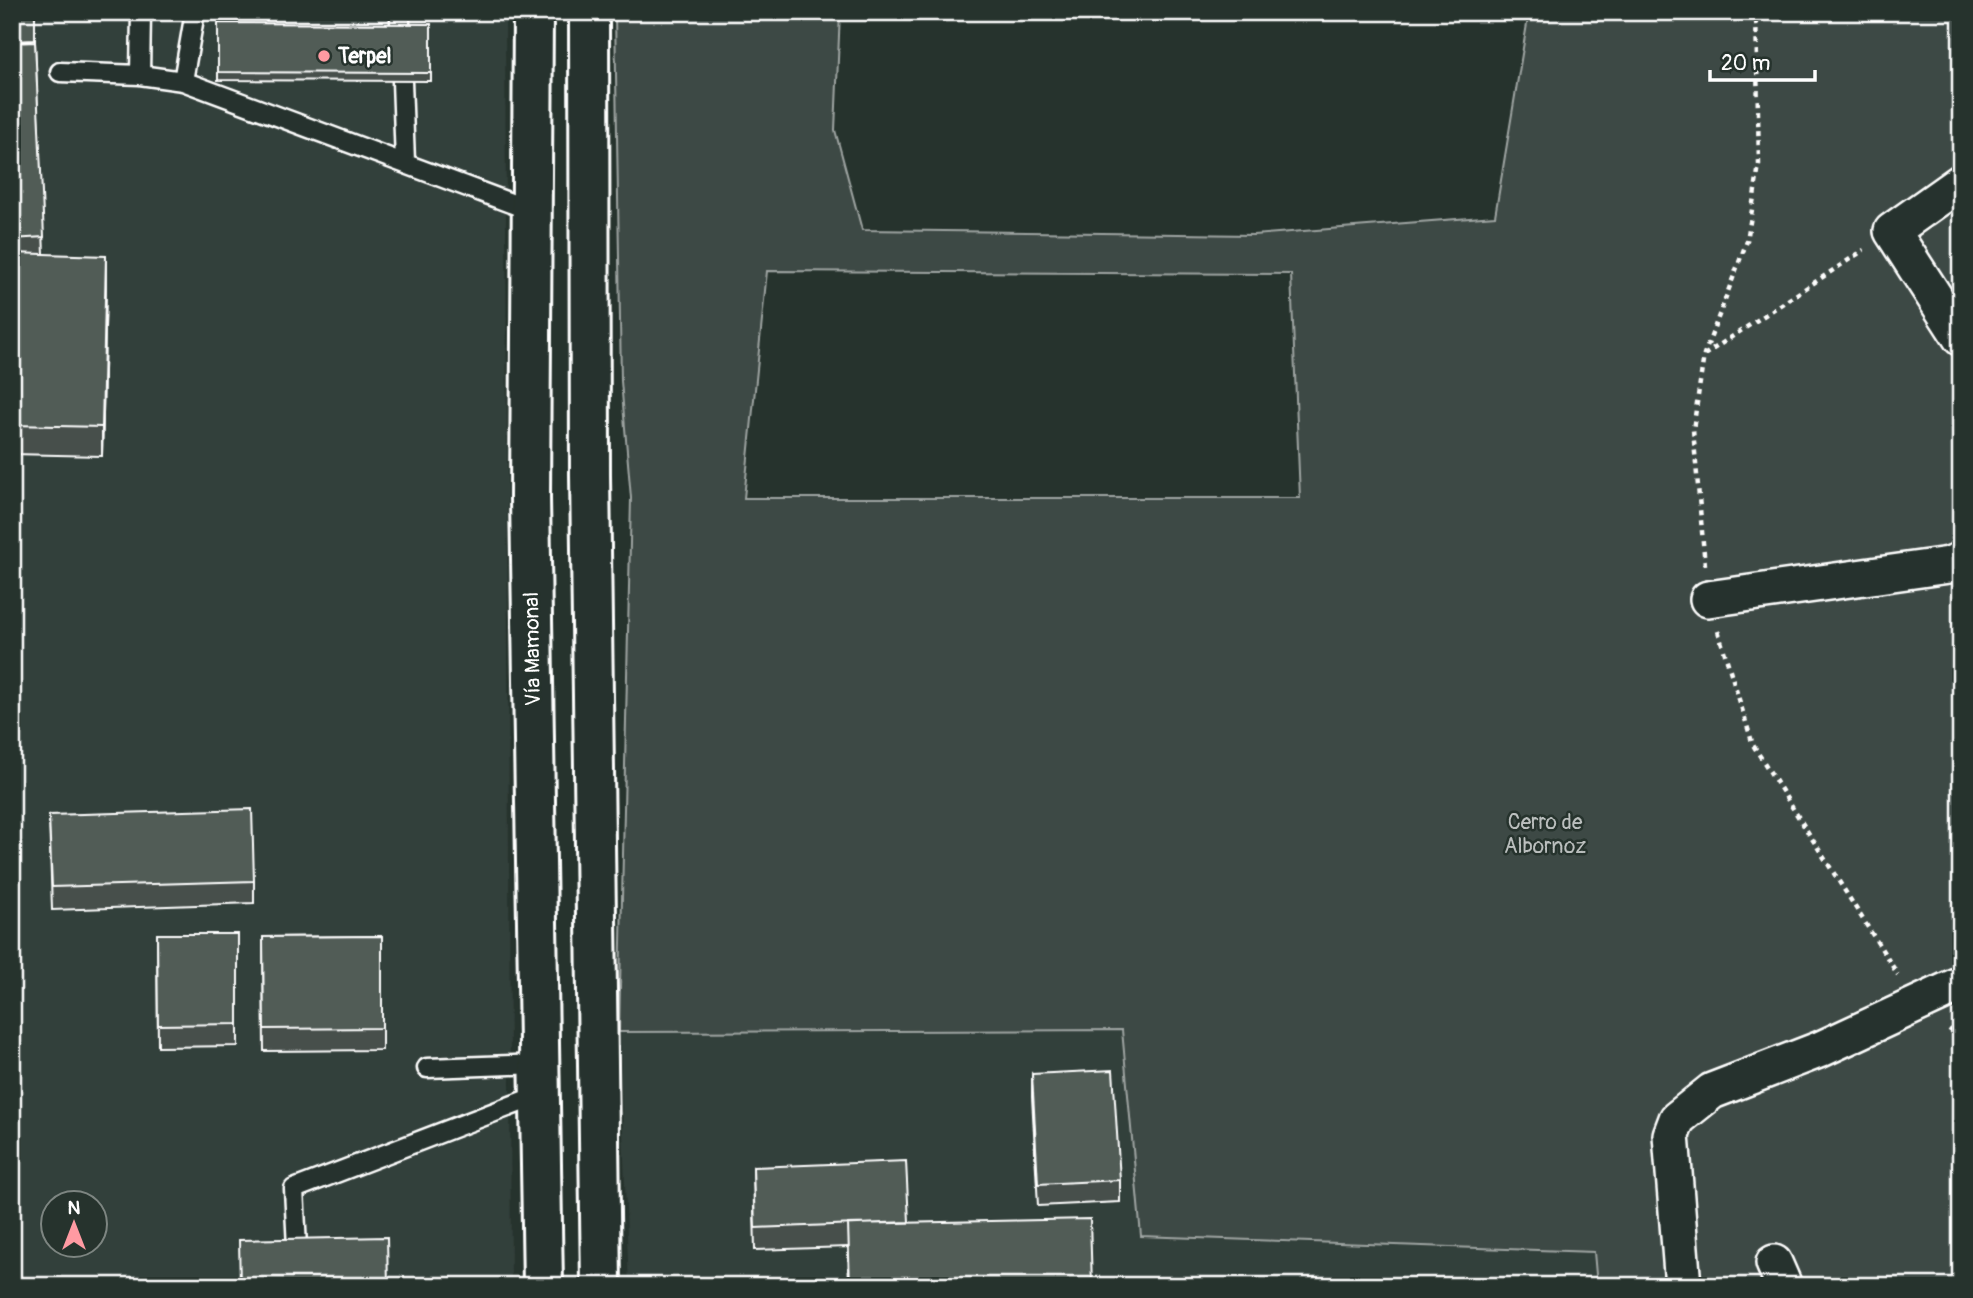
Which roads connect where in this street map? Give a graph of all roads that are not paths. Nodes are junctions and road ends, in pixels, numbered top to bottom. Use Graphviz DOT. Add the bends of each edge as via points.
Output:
graph roads {
  1 [pos="141,12"];
  2 [pos="195,12"];
  3 [pos="400,12"];
  4 [pos="533,12"];
  5 [pos="589,12"];
  6 [pos="400,32"];
  7 [pos="60,72"];
  8 [pos="139,75"];
  9 [pos="183,81"];
  10 [pos="402,81"];
  11 [pos="404,162"];
  12 [pos="1961,182"];
  13 [pos="532,211"];
  14 [pos="1961,338"];
  15 [pos="1961,560"];
  16 [pos="1708,599"];
  17 [pos="1961,984"];
  18 [pos="427,1068"];
  19 [pos="539,1079"];
  20 [pos="297,1247"];
  21 [pos="542,1286"];
  22 [pos="601,1286"];
  23 [pos="1683,1286"];
  1 -- 8 [label="lane"];
  2 -- 9 [label="lane"];
  3 -- 6 [label="lane"];
  4 -- 13 [label="main road, Vía Mamonal"];
  5 -- 22 [label="main road"];
  7 -- 8 [label="lane"];
  8 -- 9 [label="lane"];
  9 -- 11 [label="lane"];
  10 -- 11 [label="lane"];
  11 -- 13 [label="lane"];
  12 -- 14 [label="street" via="1892,231"];
  13 -- 19 [label="main road, Vía Mamonal" via="530,498"];
  15 -- 16 [label="street"];
  17 -- 23 [label="street" via="1821,1049 1712,1091 1676,1119 1671,1135"];
  18 -- 19 [label="lane"];
  19 -- 20 [label="lane" via="294,1189"];
  19 -- 21 [label="main road, Vía Mamonal"];
}
